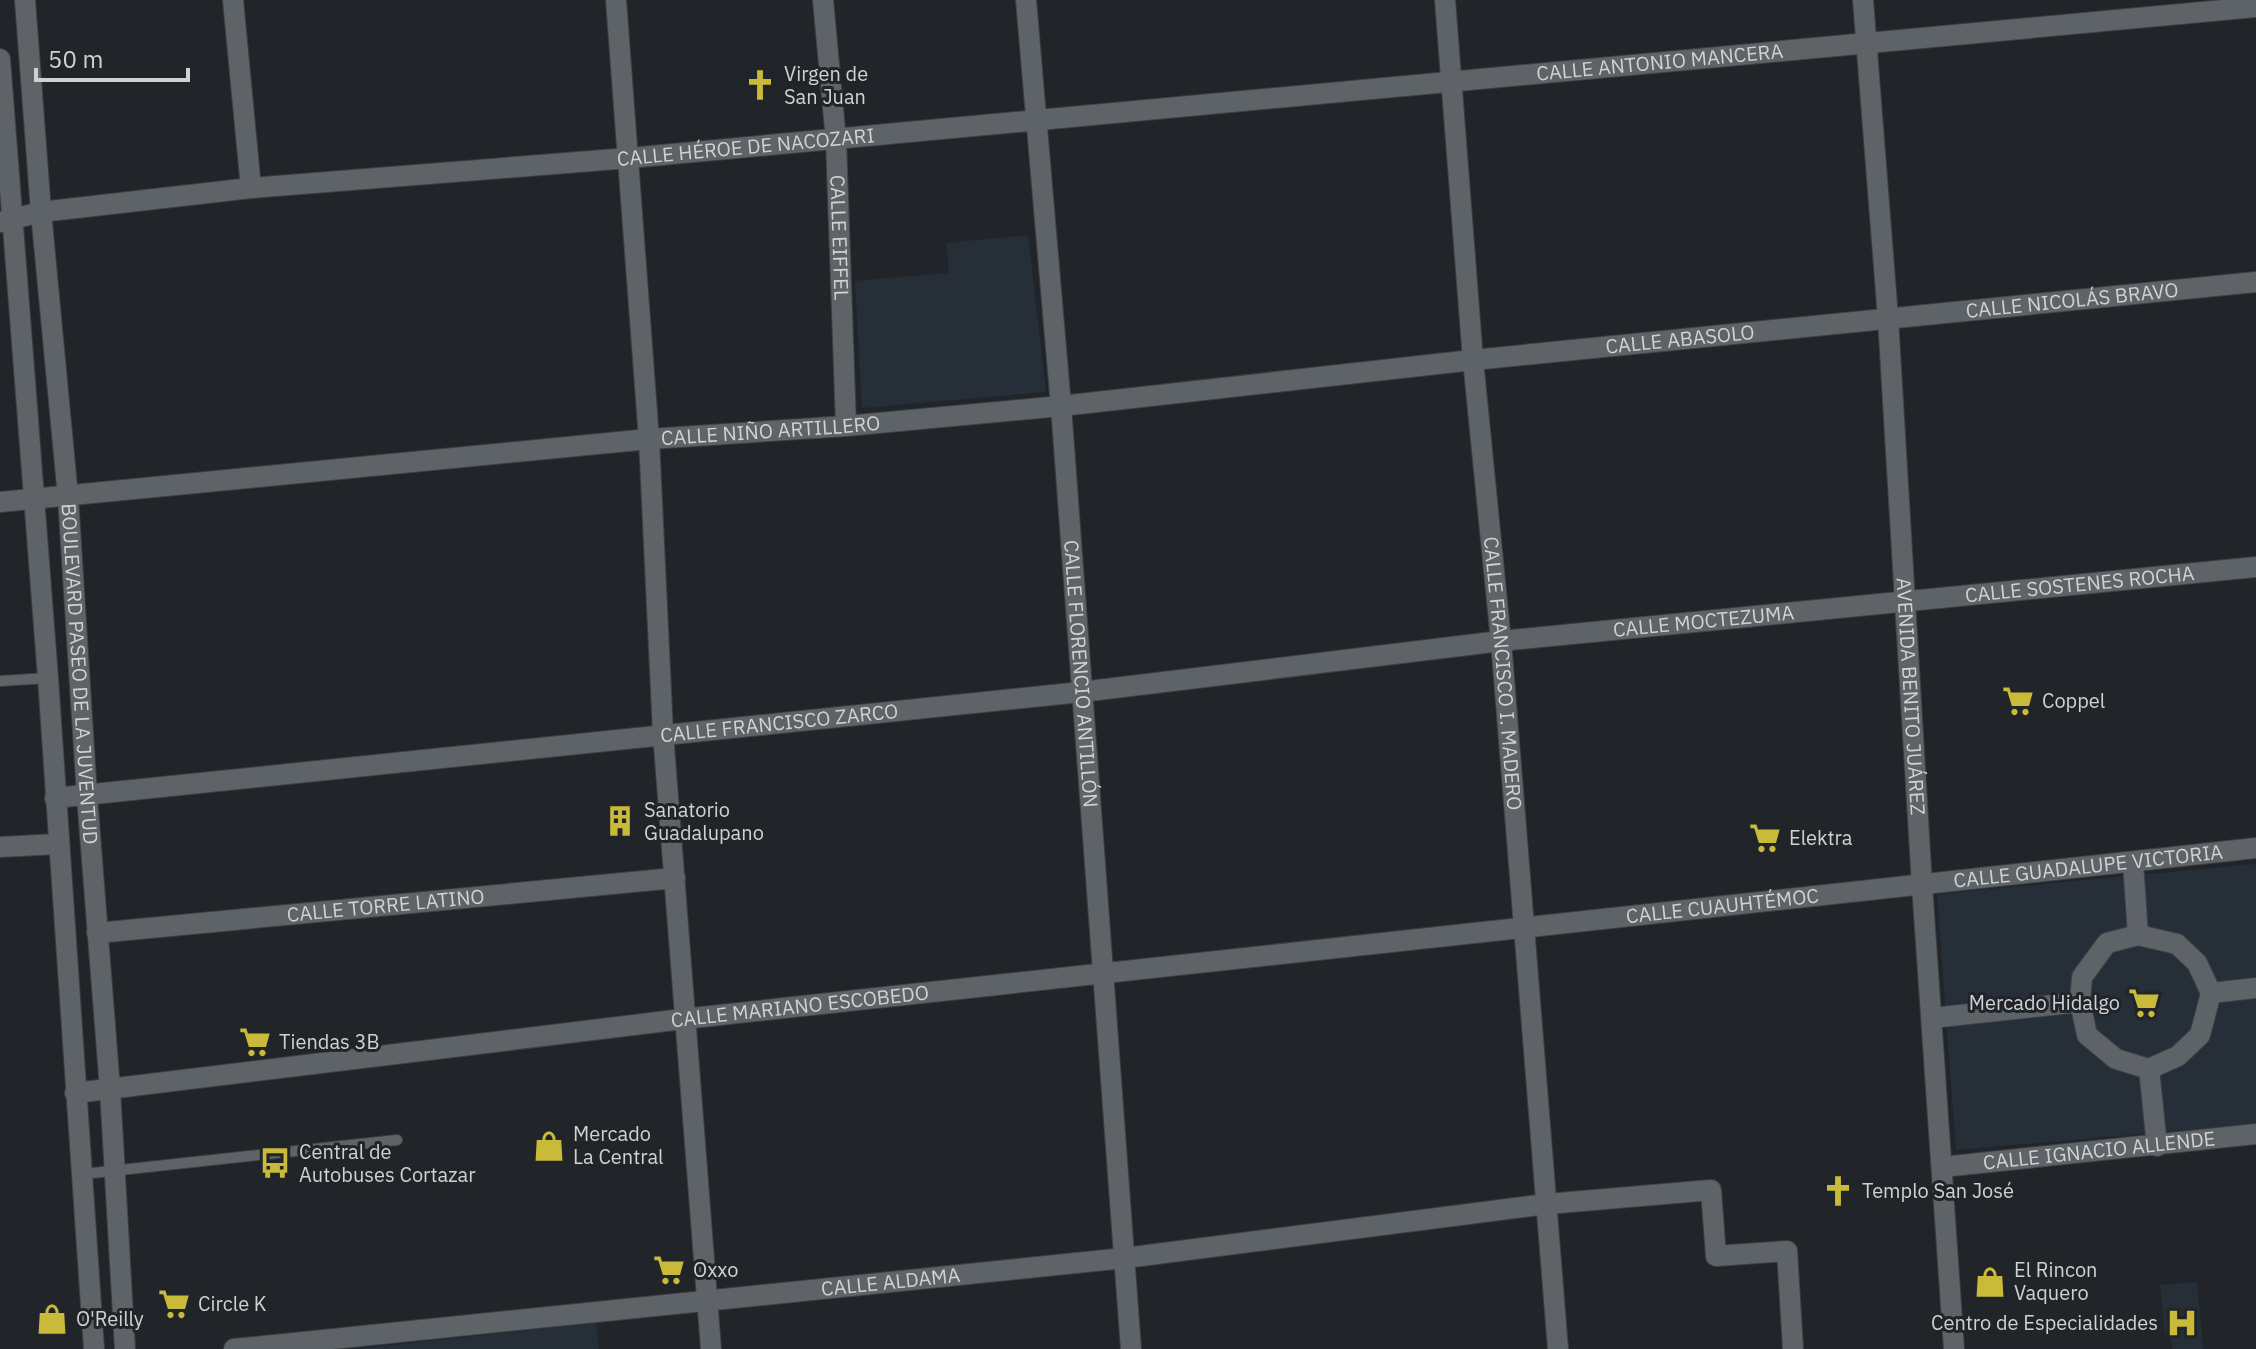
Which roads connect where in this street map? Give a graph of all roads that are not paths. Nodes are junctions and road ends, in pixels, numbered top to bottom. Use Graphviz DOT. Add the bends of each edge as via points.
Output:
graph roads {
  1 [pos="25,0"];
  2 [pos="233,0"];
  3 [pos="616,0"];
  4 [pos="823,0"];
  5 [pos="1026,0"];
  6 [pos="1445,0"];
  7 [pos="1863,0"];
  8 [pos="2256,7"];
  9 [pos="1865,42"];
  10 [pos="0,59"];
  11 [pos="1453,80"];
  12 [pos="1038,119"];
  13 [pos="836,140"];
  14 [pos="629,158"];
  15 [pos="251,188"];
  16 [pos="41,212"];
  17 [pos="6,222"];
  18 [pos="2256,282"];
  19 [pos="1888,318"];
  20 [pos="1473,360"];
  21 [pos="1061,406"];
  22 [pos="846,426"];
  23 [pos="649,439"];
  24 [pos="68,497"];
  25 [pos="35,501"];
  26 [pos="0,502"];
  27 [pos="2256,567"];
  28 [pos="1905,600"];
  29 [pos="1501,641"];
  30 [pos="48,678"];
  31 [pos="0,681"];
  32 [pos="1081,692"];
  33 [pos="663,733"];
  34 [pos="87,796"];
  35 [pos="55,798"];
  36 [pos="58,844"];
  37 [pos="0,847"];
  38 [pos="2256,848"];
  39 [pos="2133,863"];
  40 [pos="675,878"];
  41 [pos="1922,885"];
  42 [pos="1524,928"];
  43 [pos="97,933"];
  44 [pos="2138,935"];
  45 [pos="1103,973"];
  46 [pos="2256,988"];
  47 [pos="2211,993"];
  48 [pos="2080,1002"];
  49 [pos="1932,1018"];
  50 [pos="683,1019"];
  51 [pos="2149,1069"];
  52 [pos="110,1089"];
  53 [pos="75,1093"];
  54 [pos="2256,1134"];
  55 [pos="397,1140"];
  56 [pos="2157,1146"];
  57 [pos="1942,1167"];
  58 [pos="115,1170"];
  59 [pos="83,1174"];
  60 [pos="1547,1204"];
  61 [pos="1125,1258"];
  62 [pos="709,1300"];
  63 [pos="94,1349"];
  64 [pos="125,1349"];
  65 [pos="234,1349"];
  66 [pos="711,1349"];
  67 [pos="1131,1349"];
  68 [pos="1558,1349"];
  69 [pos="1793,1349"];
  70 [pos="1954,1349"];
  1 -- 16 [label="street, BOULEVARD PASEO DE LA JUVENTUD"];
  2 -- 15 [label="street"];
  3 -- 14 [label="street"];
  4 -- 13 [label="street, CALLE EIFFEL"];
  5 -- 12 [label="street, CALLE FLORENCIO ANTILLÓN"];
  6 -- 11 [label="street, CALLE FRANCISCO I. MADERO"];
  7 -- 9 [label="street, AVENIDA BENITO JUÁREZ"];
  8 -- 9 [label="street, CALLE ANTONIO MANCERA"];
  9 -- 11 [label="street, CALLE ANTONIO MANCERA"];
  9 -- 19 [label="street, AVENIDA BENITO JUÁREZ"];
  10 -- 17 [label="street, BOULEVARD PASEO DE LA JUVENTUD"];
  11 -- 12 [label="street, CALLE HÉROE DE NACOZARI"];
  11 -- 20 [label="street, CALLE FRANCISCO I. MADERO"];
  12 -- 13 [label="street, CALLE HÉROE DE NACOZARI"];
  12 -- 21 [label="street, CALLE FLORENCIO ANTILLÓN"];
  13 -- 14 [label="street, CALLE HÉROE DE NACOZARI"];
  13 -- 22 [label="street, CALLE EIFFEL"];
  14 -- 15 [label="street, CALLE HÉROE DE NACOZARI"];
  14 -- 23 [label="street"];
  15 -- 16 [label="street, CALLE HÉROE DE NACOZARI"];
  16 -- 17 [label="street, CALLE HÉROE DE NACOZARI"];
  16 -- 24 [label="street, BOULEVARD PASEO DE LA JUVENTUD"];
  17 -- 25 [label="street, BOULEVARD PASEO DE LA JUVENTUD"];
  18 -- 19 [label="street, CALLE NICOLÁS BRAVO"];
  19 -- 20 [label="street, CALLE ABASOLO"];
  19 -- 28 [label="street, AVENIDA BENITO JUÁREZ"];
  20 -- 21 [label="street, CALLE NIÑO ARTILLERO"];
  20 -- 29 [label="street, CALLE FRANCISCO I. MADERO"];
  21 -- 22 [label="street, CALLE NIÑO ARTILLERO"];
  21 -- 32 [label="street, CALLE FLORENCIO ANTILLÓN"];
  22 -- 23 [label="street, CALLE NIÑO ARTILLERO"];
  23 -- 24 [label="street, CALLE NIÑO ARTILLERO"];
  23 -- 33 [label="street"];
  24 -- 25 [label="street, CALLE NIÑO ARTILLERO"];
  24 -- 34 [label="street, BOULEVARD PASEO DE LA JUVENTUD"];
  25 -- 26 [label="street, CALLE NIÑO ARTILLERO"];
  25 -- 30 [label="street, BOULEVARD PASEO DE LA JUVENTUD"];
  27 -- 28 [label="street, CALLE SOSTENES ROCHA"];
  28 -- 29 [label="street, CALLE MOCTEZUMA"];
  28 -- 41 [label="street, AVENIDA BENITO JUÁREZ"];
  29 -- 32 [label="street, CALLE FRANCISCO ZARCO"];
  29 -- 42 [label="street, CALLE FRANCISCO I. MADERO"];
  30 -- 31 [label="lane"];
  30 -- 35 [label="street, BOULEVARD PASEO DE LA JUVENTUD"];
  32 -- 33 [label="street, CALLE FRANCISCO ZARCO"];
  32 -- 45 [label="street, CALLE FLORENCIO ANTILLÓN"];
  33 -- 34 [label="street, CALLE FRANCISCO ZARCO"];
  33 -- 40 [label="street"];
  34 -- 35 [label="street, CALLE FRANCISCO ZARCO"];
  34 -- 43 [label="street, BOULEVARD PASEO DE LA JUVENTUD"];
  35 -- 36 [label="street, BOULEVARD PASEO DE LA JUVENTUD"];
  36 -- 37 [label="street"];
  36 -- 53 [label="street, BOULEVARD PASEO DE LA JUVENTUD"];
  38 -- 39 [label="street, CALLE GUADALUPE VICTORIA"];
  39 -- 41 [label="street, CALLE GUADALUPE VICTORIA"];
  39 -- 44 [label="street"];
  40 -- 43 [label="street, CALLE TORRE LATINO"];
  40 -- 50 [label="street"];
  41 -- 42 [label="street, CALLE CUAUHTÉMOC"];
  41 -- 49 [label="street, AVENIDA BENITO JUÁREZ"];
  42 -- 45 [label="street, CALLE MARIANO ESCOBEDO"];
  42 -- 60 [label="street, CALLE FRANCISCO I. MADERO"];
  43 -- 52 [label="street, BOULEVARD PASEO DE LA JUVENTUD"];
  44 -- 47 [label="street" via="2177,944 2197,963"];
  44 -- 48 [label="street" via="2107,943 2082,977"];
  45 -- 50 [label="street, CALLE MARIANO ESCOBEDO"];
  45 -- 61 [label="street, CALLE FLORENCIO ANTILLÓN"];
  46 -- 47 [label="street"];
  47 -- 51 [label="street" via="2200,1035 2178,1056"];
  48 -- 49 [label="street"];
  48 -- 51 [label="street" via="2087,1035 2116,1059"];
  49 -- 57 [label="street, AVENIDA BENITO JUÁREZ"];
  50 -- 52 [label="street, CALLE MARIANO ESCOBEDO"];
  50 -- 62 [label="street"];
  51 -- 56 [label="street"];
  52 -- 53 [label="street, CALLE MARIANO ESCOBEDO"];
  52 -- 58 [label="street, BOULEVARD PASEO DE LA JUVENTUD"];
  53 -- 59 [label="street, BOULEVARD PASEO DE LA JUVENTUD"];
  54 -- 56 [label="street, CALLE IGNACIO ALLENDE"];
  55 -- 58 [label="lane"];
  56 -- 57 [label="street, CALLE IGNACIO ALLENDE"];
  57 -- 70 [label="street, AVENIDA BENITO JUÁREZ"];
  58 -- 59 [label="lane"];
  58 -- 64 [label="street, BOULEVARD PASEO DE LA JUVENTUD"];
  59 -- 63 [label="street, BOULEVARD PASEO DE LA JUVENTUD"];
  60 -- 61 [label="street, CALLE ALDAMA"];
  60 -- 68 [label="street, CALLE FRANCISCO I. MADERO"];
  60 -- 69 [label="street, CALLE ALDAMA" via="1711,1190 1716,1256 1787,1251"];
  61 -- 62 [label="street, CALLE ALDAMA"];
  61 -- 67 [label="street, CALLE FLORENCIO ANTILLÓN"];
  62 -- 65 [label="street, CALLE ALDAMA"];
  62 -- 66 [label="street"];
}
